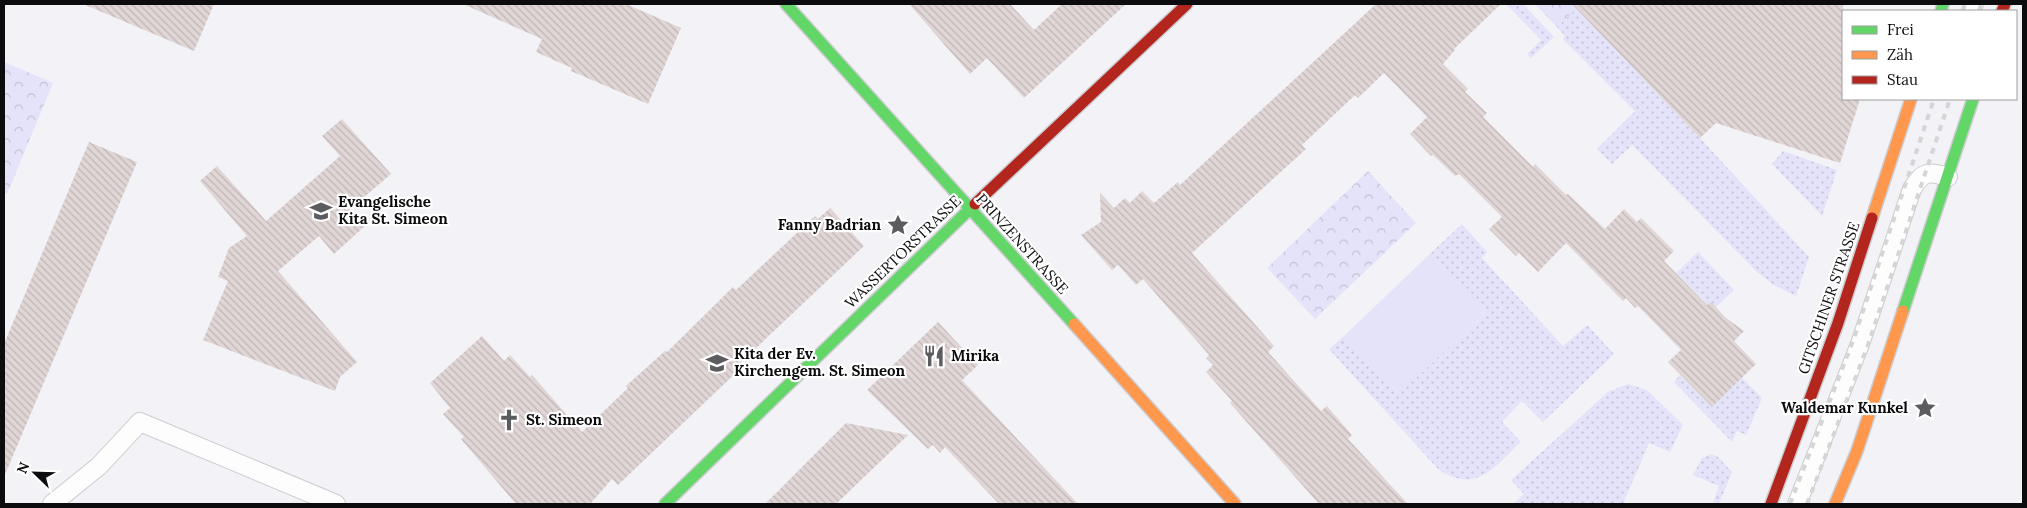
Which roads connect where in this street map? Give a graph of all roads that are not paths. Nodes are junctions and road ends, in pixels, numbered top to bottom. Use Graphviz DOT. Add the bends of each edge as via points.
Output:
graph roads {
  1 [pos="786,4"];
  2 [pos="1187,4"];
  3 [pos="1911,100"];
  4 [pos="1973,100"];
  5 [pos="1948,177"];
  6 [pos="971,208"];
  7 [pos="52,504"];
  8 [pos="336,504"];
  9 [pos="664,504"];
  10 [pos="1235,504"];
  11 [pos="1771,504"];
  12 [pos="1797,504"];
  13 [pos="1835,504"];
  1 -- 6 [label="main road, PRINZENSTRASSE"];
  2 -- 6 [label="main road, WASSERTORSTRASSE"];
  3 -- 11 [label="main road, GITSCHINER STRASSE" via="1838,323"];
  4 -- 5 [label="main road"];
  5 -- 12 [label="lane" via="1932,172 1920,176 1912,188 1860,344"];
  5 -- 13 [label="main road" via="1858,451"];
  6 -- 9 [label="main road, WASSERTORSTRASSE"];
  6 -- 10 [label="main road, PRINZENSTRASSE"];
  7 -- 8 [label="lane" via="99,466 140,422"];
}
